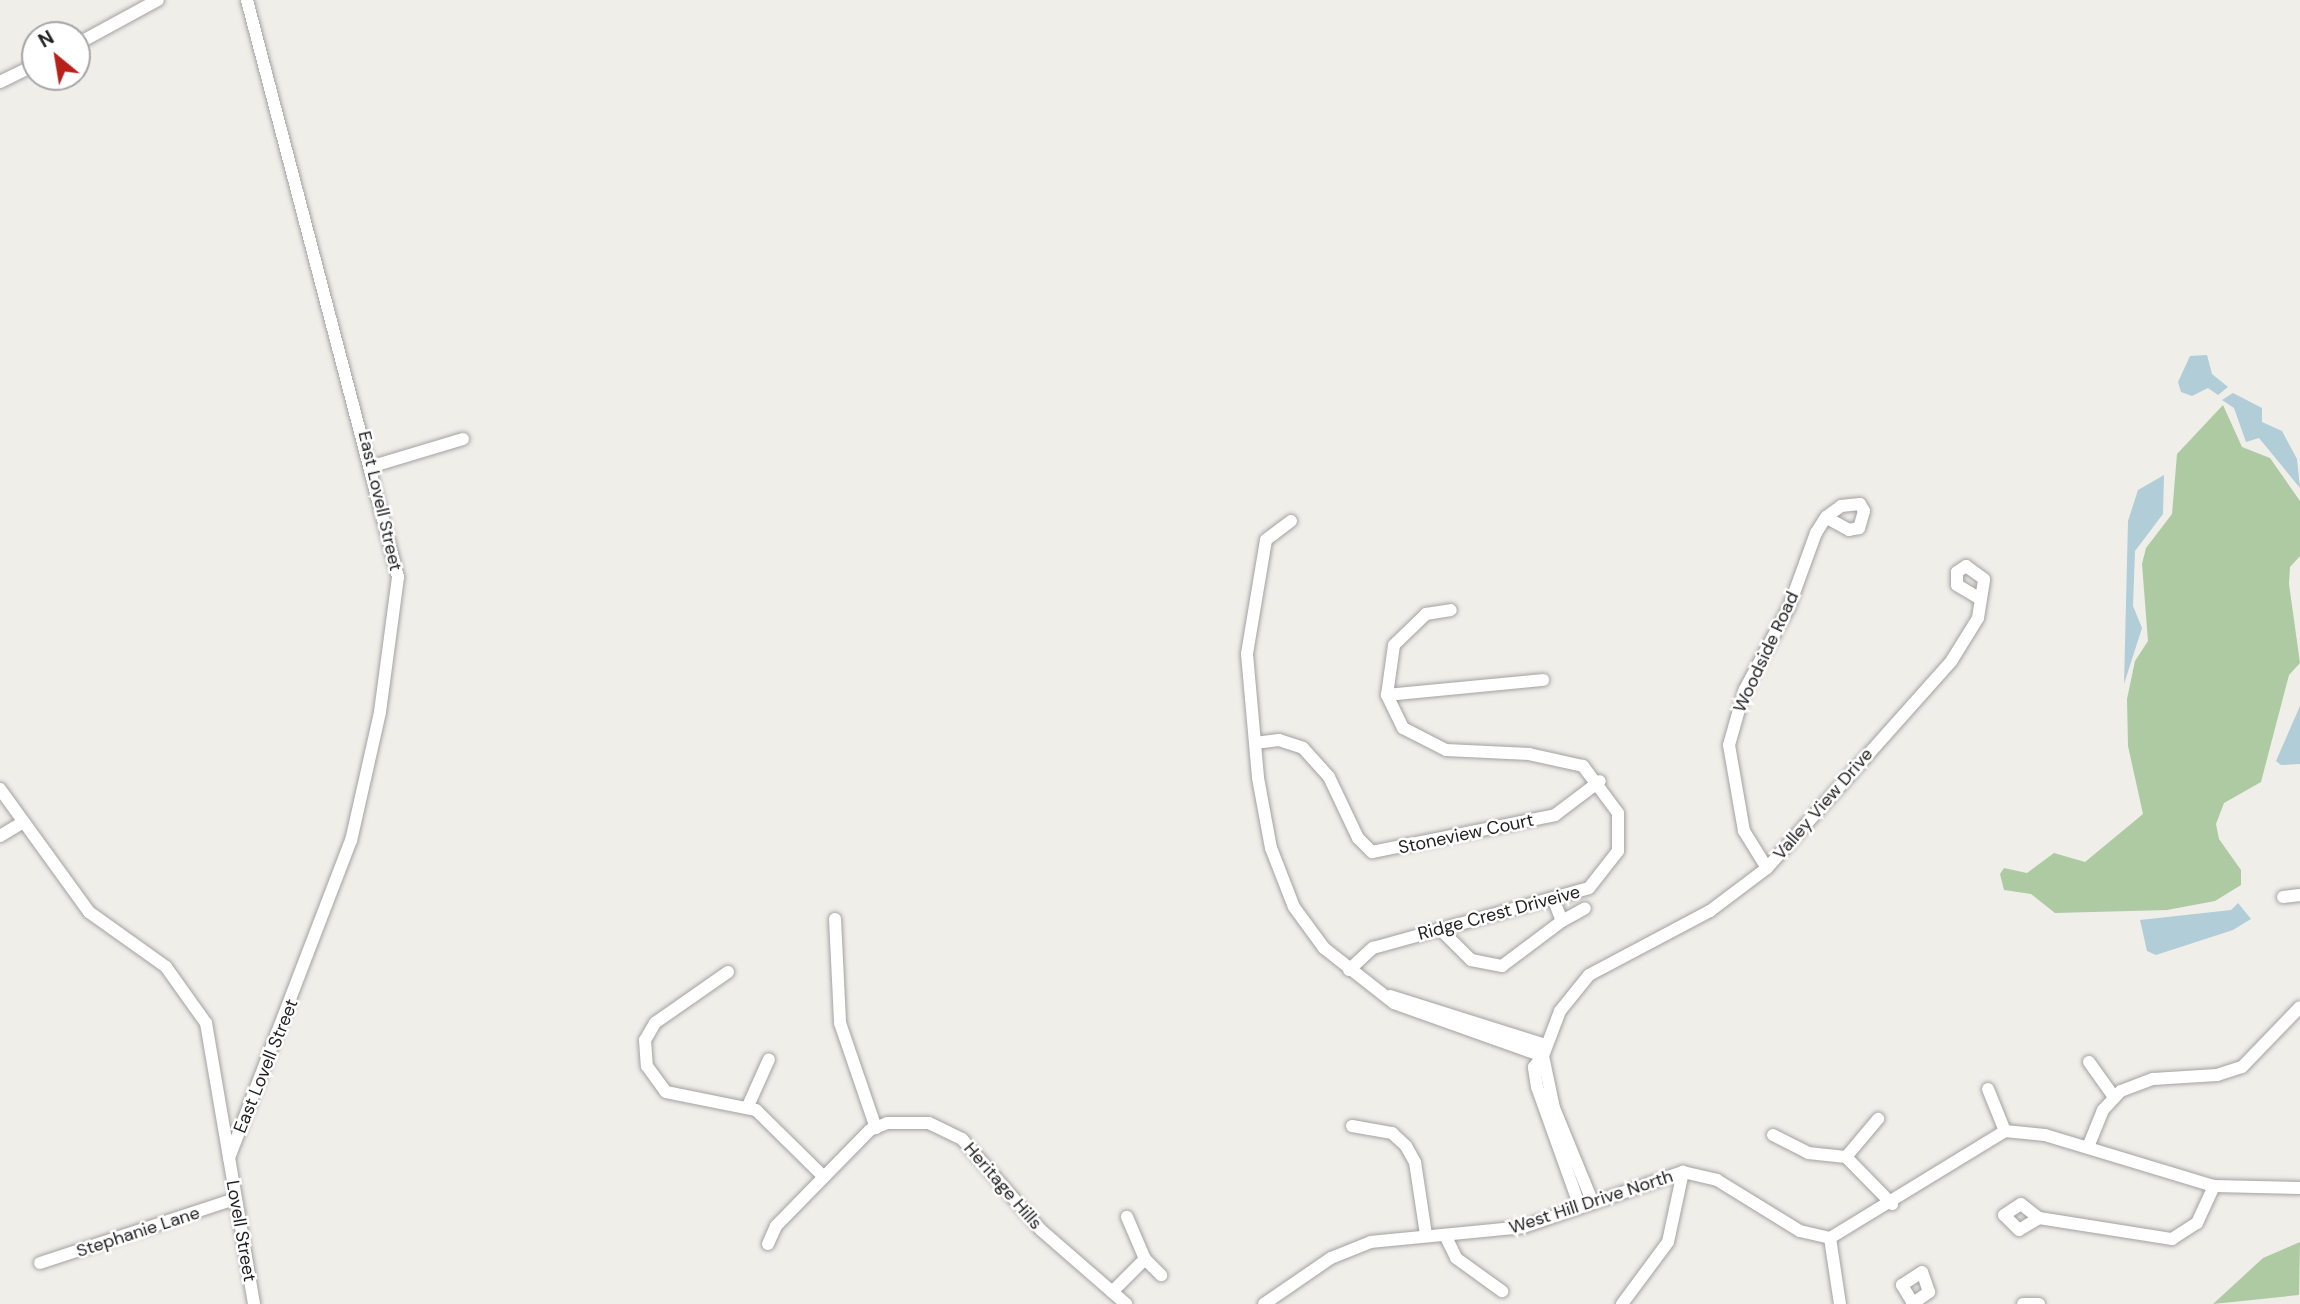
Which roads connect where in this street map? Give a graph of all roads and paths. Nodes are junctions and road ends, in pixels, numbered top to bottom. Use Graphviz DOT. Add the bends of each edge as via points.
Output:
graph roads {
  1 [pos="158,0"];
  2 [pos="247,0"];
  3 [pos="91,36"];
  4 [pos="21,72"];
  5 [pos="0,82"];
  6 [pos="463,439"];
  7 [pos="373,466"];
  8 [pos="1826,517"];
  9 [pos="1291,521"];
  10 [pos="1980,599"];
  11 [pos="1451,610"];
  12 [pos="1543,681"];
  13 [pos="1387,695"];
  14 [pos="1255,743"];
  15 [pos="1600,781"];
  16 [pos="0,789"];
  17 [pos="23,822"];
  18 [pos="0,836"];
  19 [pos="1767,867"];
  20 [pos="2300,895"];
  21 [pos="2283,897"];
  22 [pos="1554,901"];
  23 [pos="1585,908"];
  24 [pos="835,919"];
  25 [pos="1562,921"];
  26 [pos="1440,929"];
  27 [pos="1349,970"];
  28 [pos="728,972"];
  29 [pos="2300,1006"];
  30 [pos="1544,1051"];
  31 [pos="769,1059"];
  32 [pos="2089,1062"];
  33 [pos="1988,1089"];
  34 [pos="2114,1097"];
  35 [pos="748,1106"];
  36 [pos="1878,1119"];
  37 [pos="1352,1126"];
  38 [pos="876,1128"];
  39 [pos="2005,1131"];
  40 [pos="1773,1135"];
  41 [pos="2088,1147"];
  42 [pos="1846,1157"];
  43 [pos="229,1158"];
  44 [pos="1684,1172"];
  45 [pos="824,1175"];
  46 [pos="2214,1186"];
  47 [pos="2300,1188"];
  48 [pos="235,1199"];
  49 [pos="1593,1203"];
  50 [pos="1892,1204"];
  51 [pos="1580,1208"];
  52 [pos="1127,1217"];
  53 [pos="2039,1218"];
  54 [pos="1426,1235"];
  55 [pos="1445,1235"];
  56 [pos="1830,1238"];
  57 [pos="768,1244"];
  58 [pos="1146,1259"];
  59 [pos="40,1263"];
  60 [pos="1161,1275"];
  61 [pos="1112,1292"];
  62 [pos="1502,1292"];
  63 [pos="254,1304"];
  64 [pos="1126,1304"];
  65 [pos="1264,1304"];
  66 [pos="1622,1304"];
  67 [pos="1840,1304"];
  68 [pos="2023,1304"];
  69 [pos="2039,1304"];
  1 -- 3 [label="street"];
  2 -- 7 [label="street, East Lovell Street"];
  4 -- 5 [label="street"];
  6 -- 7 [label="street"];
  7 -- 43 [label="street, East Lovell Street" via="398,577 375,738 329,909"];
  8 -- 19 [label="street, Woodside Road" via="1789,607 1745,689 1729,745 1744,831"];
  9 -- 14 [label="street" via="1266,540 1248,628"];
  10 -- 19 [label="street, Valley View Drive" via="1965,645"];
  11 -- 13 [label="street" via="1426,614 1404,631 1390,658"];
  12 -- 13 [label="street"];
  13 -- 15 [label="street, Ridge Crest Driveive" via="1403,728 1427,745 1569,760"];
  14 -- 15 [label="street, Stoneview Court" via="1295,743 1312,756 1372,852 1555,815"];
  14 -- 27 [label="street" via="1279,873 1312,935"];
  15 -- 22 [label="street, Ridge Crest Driveive" via="1618,813 1618,850 1589,888"];
  16 -- 17 [label="street, Lovell Street"];
  17 -- 18 [label="street"];
  17 -- 43 [label="street, Lovell Street" via="89,912 166,967 193,999 215,1050"];
  19 -- 30 [label="street, Valley View Drive" via="1710,911 1589,975 1560,1010"];
  20 -- 21 [label="street"];
  22 -- 25 [label="street"];
  22 -- 26 [label="street, Ridge Crest Driveive"];
  23 -- 25 [label="street"];
  24 -- 38 [label="street" via="840,1023"];
  25 -- 26 [label="street" via="1492,968 1455,949"];
  26 -- 27 [label="street, Ridge Crest Driveive" via="1365,951"];
  27 -- 30 [label="street" via="1390,996"];
  28 -- 35 [label="street" via="655,1023 645,1040 646,1066 666,1092"];
  29 -- 34 [label="street" via="2242,1066 2217,1076 2153,1079"];
  30 -- 49 [label="street" via="1554,1108"];
  30 -- 51 [label="street, Valley View Drive" via="1534,1068 1537,1087"];
  31 -- 35 [label="street"];
  32 -- 34 [label="street"];
  33 -- 39 [label="street"];
  34 -- 41 [label="street"];
  35 -- 45 [label="street"];
  36 -- 42 [label="street"];
  37 -- 54 [label="street" via="1392,1133 1406,1146 1415,1162"];
  38 -- 45 [label="street"];
  38 -- 61 [label="street, Heritage Hills" via="929,1123 962,1139 1041,1230"];
  39 -- 41 [label="street"];
  39 -- 50 [label="street"];
  40 -- 42 [label="street" via="1808,1153"];
  41 -- 46 [label="street"];
  42 -- 50 [label="street"];
  43 -- 48 [label="street, Lovell Street"];
  44 -- 49 [label="street, West Hill Drive North"];
  44 -- 56 [label="street, West Hill Drive North" via="1717,1180 1801,1231"];
  44 -- 66 [label="street" via="1668,1242"];
  45 -- 57 [label="street" via="776,1226"];
  46 -- 47 [label="street"];
  46 -- 53 [label="street" via="2197,1223 2172,1239"];
  48 -- 59 [label="street, Stephanie Lane"];
  48 -- 63 [label="street, Lovell Street"];
  49 -- 51 [label="street, West Hill Drive North"];
  50 -- 56 [label="street"];
  51 -- 55 [label="street, West Hill Drive North" via="1498,1232"];
  52 -- 58 [label="street"];
  54 -- 55 [label="street, West Hill Drive North"];
  54 -- 65 [label="street, West Hill Drive North" via="1352,1248"];
  55 -- 62 [label="street" via="1466,1269"];
  56 -- 67 [label="street"];
  58 -- 60 [label="street"];
  58 -- 61 [label="street"];
  61 -- 64 [label="street, Heritage Hills"];
  68 -- 69 [label="street"];
}
